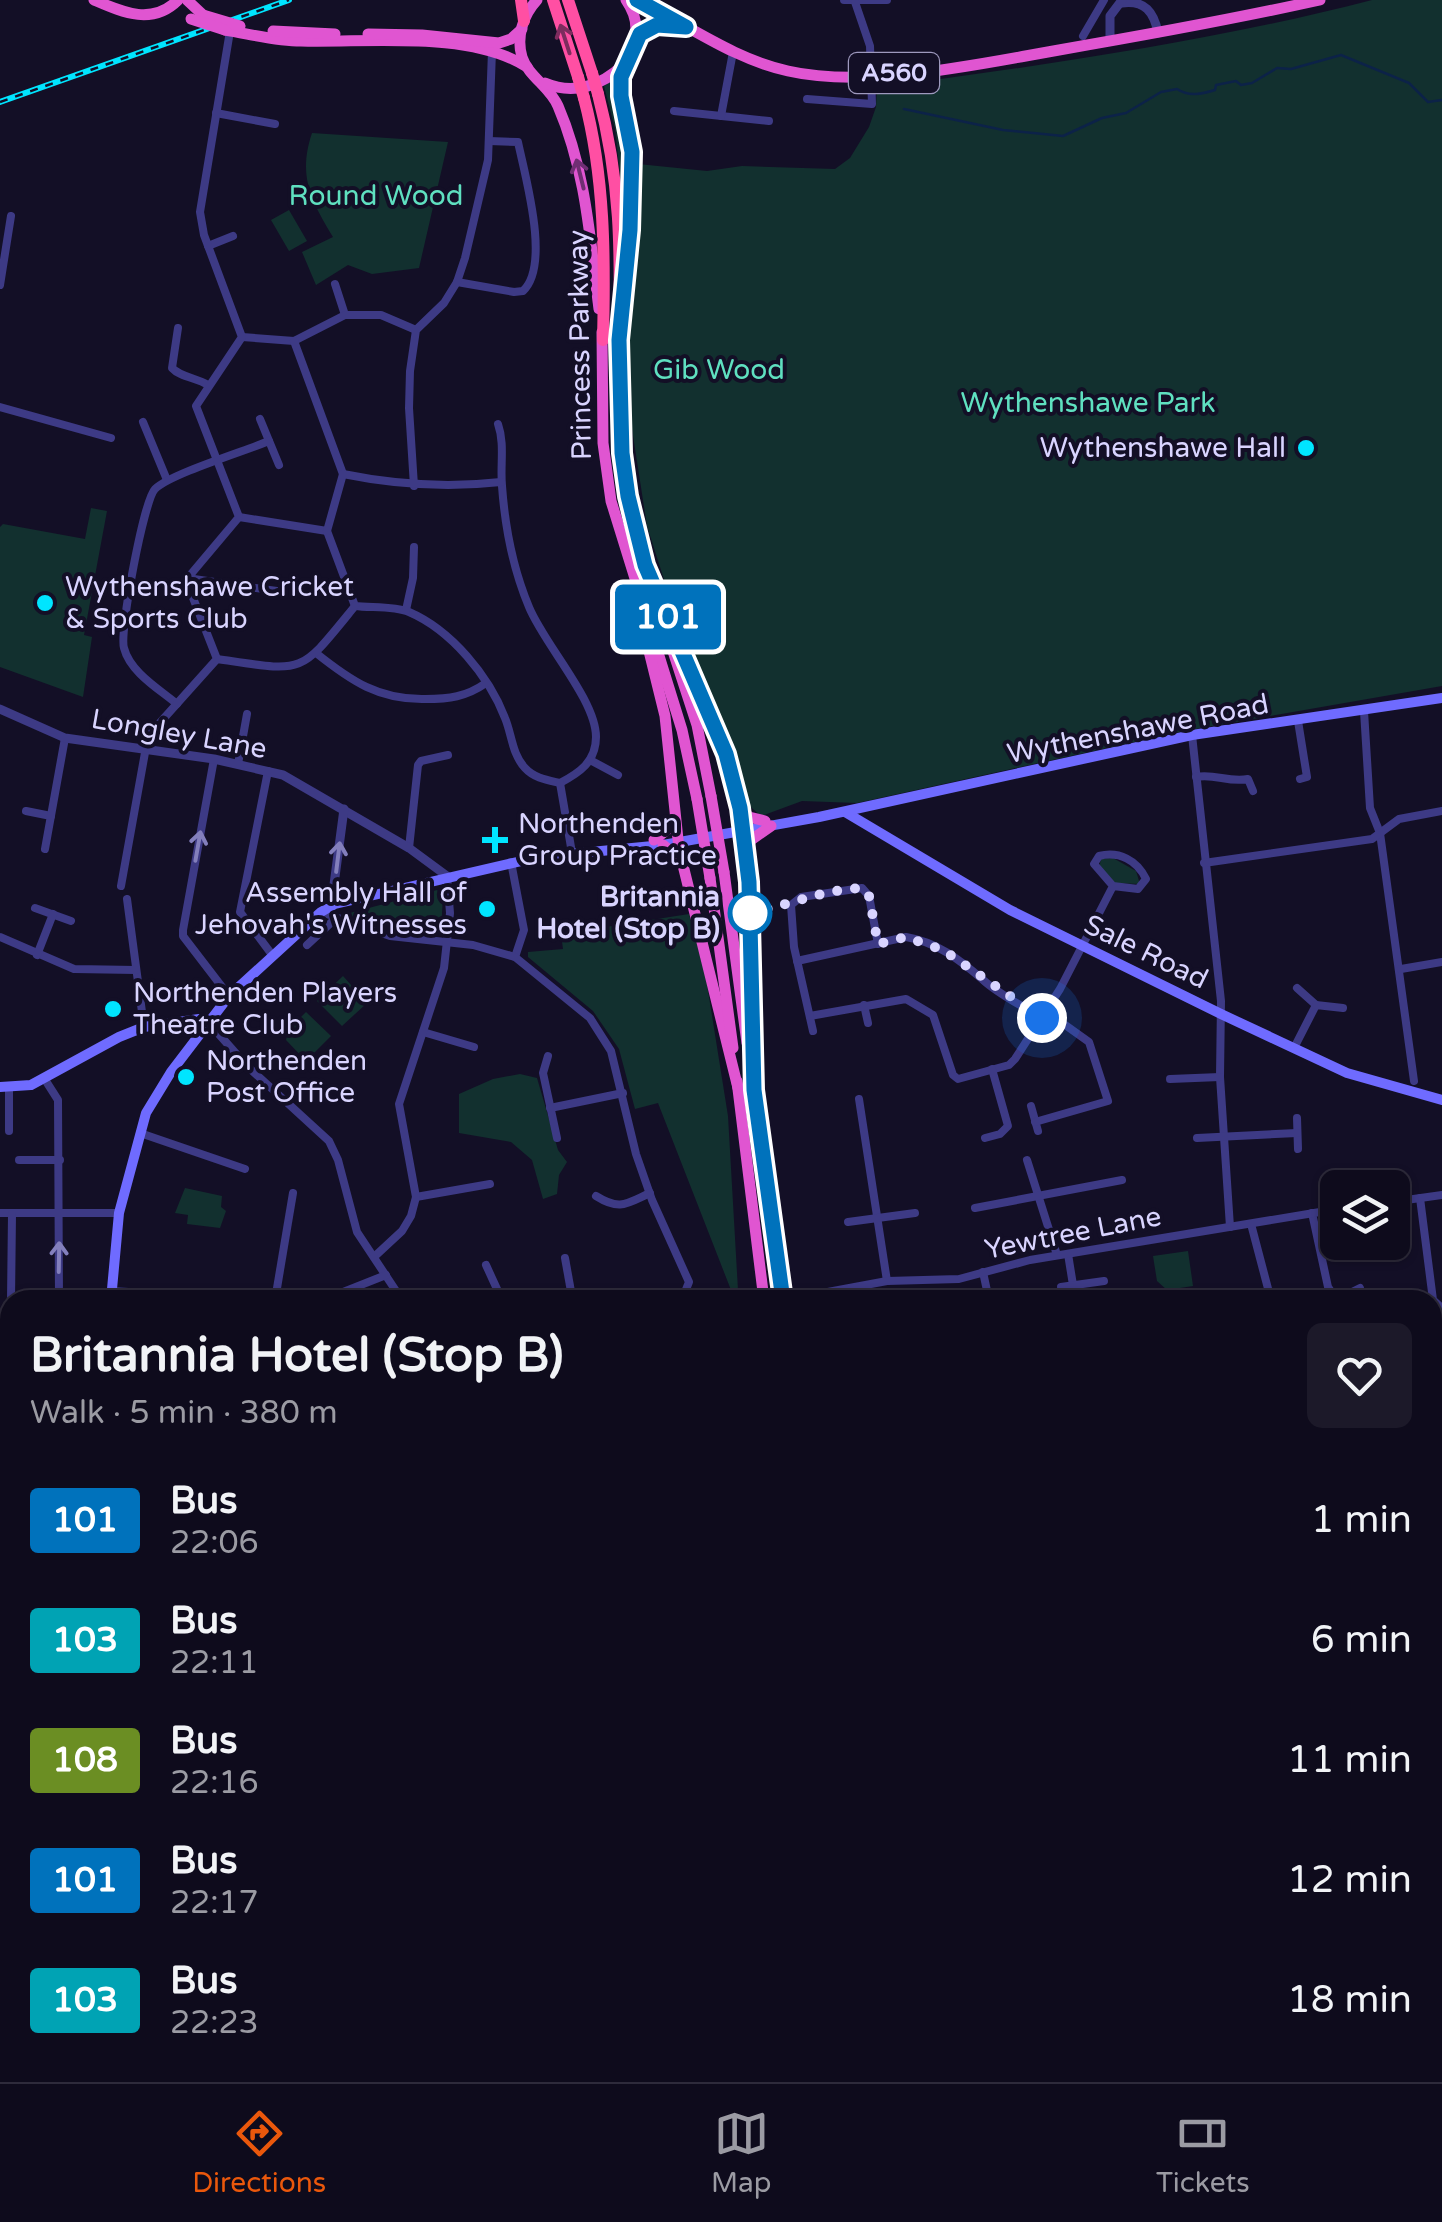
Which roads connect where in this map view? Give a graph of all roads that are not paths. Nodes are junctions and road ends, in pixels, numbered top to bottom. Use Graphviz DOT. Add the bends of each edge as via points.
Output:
graph roads {
  1 [pos="94,0"];
  2 [pos="178,0"];
  3 [pos="188,0"];
  4 [pos="537,0"];
  5 [pos="552,0"];
  6 [pos="568,0"];
  7 [pos="626,0"];
  8 [pos="637,0"];
  9 [pos="844,0"];
  10 [pos="887,0"];
  11 [pos="1104,0"];
  12 [pos="1134,0"];
  13 [pos="1320,0"];
  14 [pos="1122,1"];
  15 [pos="522,2"];
  16 [pos="855,2"];
  17 [pos="113,5"];
  18 [pos="162,12"];
  19 [pos="197,17"];
  20 [pos="523,25"];
  21 [pos="686,27"];
  22 [pos="231,29"];
  23 [pos="1158,33"];
  24 [pos="1082,36"];
  25 [pos="636,40"];
  26 [pos="1110,41"];
  27 [pos="492,51"];
  28 [pos="733,52"];
  29 [pos="626,61"];
  30 [pos="527,67"];
  31 [pos="585,75"];
  32 [pos="872,75"];
  33 [pos="541,80"];
  34 [pos="591,96"];
  35 [pos="807,100"];
  36 [pos="674,111"];
  37 [pos="216,113"];
  38 [pos="721,116"];
  39 [pos="769,121"];
  40 [pos="276,124"];
  41 [pos="489,142"];
  42 [pos="11,216"];
  43 [pos="233,236"];
  44 [pos="208,246"];
  45 [pos="457,282"];
  46 [pos="335,284"];
  47 [pos="0,285"];
  48 [pos="345,314"];
  49 [pos="178,328"];
  50 [pos="416,330"];
  51 [pos="242,337"];
  52 [pos="603,340"];
  53 [pos="619,340"];
  54 [pos="294,341"];
  55 [pos="208,385"];
  56 [pos="0,408"];
  57 [pos="260,419"];
  58 [pos="143,422"];
  59 [pos="498,424"];
  60 [pos="111,438"];
  61 [pos="269,441"];
  62 [pos="218,462"];
  63 [pos="279,465"];
  64 [pos="344,474"];
  65 [pos="167,480"];
  66 [pos="501,482"];
  67 [pos="414,486"];
  68 [pos="239,517"];
  69 [pos="327,531"];
  70 [pos="414,547"];
  71 [pos="645,565"];
  72 [pos="190,568"];
  73 [pos="186,580"];
  74 [pos="284,592"];
  75 [pos="638,598"];
  76 [pos="355,606"];
  77 [pos="406,610"];
  78 [pos="316,654"];
  79 [pos="218,659"];
  80 [pos="486,683"];
  81 [pos="1442,698"];
  82 [pos="177,704"];
  83 [pos="0,709"];
  84 [pos="1364,711"];
  85 [pos="247,714"];
  86 [pos="1298,721"];
  87 [pos="1192,735"];
  88 [pos="65,738"];
  89 [pos="146,749"];
  90 [pos="448,755"];
  91 [pos="214,759"];
  92 [pos="590,760"];
  93 [pos="238,764"];
  94 [pos="268,771"];
  95 [pos="618,775"];
  96 [pos="1196,777"];
  97 [pos="1307,778"];
  98 [pos="560,783"];
  99 [pos="1253,791"];
  100 [pos="740,808"];
  101 [pos="344,809"];
  102 [pos="26,811"];
  103 [pos="1442,811"];
  104 [pos="844,812"];
  105 [pos="50,816"];
  106 [pos="674,818"];
  107 [pos="768,824"];
  108 [pos="743,828"];
  109 [pos="1380,832"];
  110 [pos="678,839"];
  111 [pos="658,842"];
  112 [pos="409,848"];
  113 [pos="45,849"];
  114 [pos="572,853"];
  115 [pos="746,853"];
  116 [pos="511,862"];
  117 [pos="682,862"];
  118 [pos="1204,863"];
  119 [pos="447,876"];
  120 [pos="121,886"];
  121 [pos="1113,886"];
  122 [pos="128,899"];
  123 [pos="335,904"];
  124 [pos="35,908"];
  125 [pos="321,912"];
  126 [pos="54,914"];
  127 [pos="336,918"];
  128 [pos="71,922"];
  129 [pos="0,937"];
  130 [pos="447,942"];
  131 [pos="878,944"];
  132 [pos="307,945"];
  133 [pos="1081,946"];
  134 [pos="36,955"];
  135 [pos="273,956"];
  136 [pos="515,957"];
  137 [pos="797,961"];
  138 [pos="1442,962"];
  139 [pos="1401,969"];
  140 [pos="136,970"];
  141 [pos="1297,988"];
  142 [pos="229,996"];
  143 [pos="1316,1005"];
  144 [pos="864,1006"];
  145 [pos="1343,1008"];
  146 [pos="1221,1014"];
  147 [pos="1044,1015"];
  148 [pos="810,1016"];
  149 [pos="209,1023"];
  150 [pos="868,1024"];
  151 [pos="144,1027"];
  152 [pos="813,1030"];
  153 [pos="423,1032"];
  154 [pos="474,1046"];
  155 [pos="1294,1048"];
  156 [pos="548,1056"];
  157 [pos="992,1069"];
  158 [pos="44,1078"];
  159 [pos="1220,1078"];
  160 [pos="1170,1079"];
  161 [pos="1414,1082"];
  162 [pos="5,1087"];
  163 [pos="738,1088"];
  164 [pos="1402,1089"];
  165 [pos="754,1090"];
  166 [pos="623,1093"];
  167 [pos="1426,1096"];
  168 [pos="859,1099"];
  169 [pos="1442,1100"];
  170 [pos="1030,1106"];
  171 [pos="550,1108"];
  172 [pos="1297,1118"];
  173 [pos="10,1131"];
  174 [pos="1297,1133"];
  175 [pos="140,1134"];
  176 [pos="1224,1137"];
  177 [pos="558,1138"];
  178 [pos="985,1138"];
  179 [pos="1197,1138"];
  180 [pos="1298,1149"];
  181 [pos="19,1160"];
  182 [pos="60,1160"];
  183 [pos="1028,1160"];
  184 [pos="245,1169"];
  185 [pos="1122,1180"];
  186 [pos="490,1184"];
  187 [pos="293,1194"];
  188 [pos="650,1194"];
  189 [pos="1039,1194"];
  190 [pos="596,1196"];
  191 [pos="1442,1196"];
  192 [pos="416,1197"];
  193 [pos="1420,1198"];
  194 [pos="1410,1199"];
  195 [pos="976,1208"];
  196 [pos="0,1213"];
  197 [pos="60,1213"];
  198 [pos="119,1213"];
  199 [pos="915,1213"];
  200 [pos="1320,1213"];
  201 [pos="12,1214"];
  202 [pos="1312,1214"];
  203 [pos="756,1216"];
  204 [pos="878,1218"];
  205 [pos="848,1222"];
  206 [pos="1251,1224"];
  207 [pos="1230,1227"];
  208 [pos="1068,1254"];
  209 [pos="1058,1255"];
  210 [pos="374,1256"];
  211 [pos="564,1258"];
  212 [pos="486,1265"];
  213 [pos="983,1272"];
  214 [pos="386,1275"];
  215 [pos="887,1280"];
  216 [pos="1104,1281"];
  217 [pos="1073,1286"];
  218 [pos="1061,1287"];
  219 [pos="11,1290"];
  220 [pos="59,1290"];
  221 [pos="112,1290"];
  222 [pos="277,1290"];
  223 [pos="348,1290"];
  224 [pos="396,1290"];
  225 [pos="497,1290"];
  226 [pos="571,1290"];
  227 [pos="686,1290"];
  228 [pos="756,1290"];
  229 [pos="763,1290"];
  230 [pos="780,1290"];
  231 [pos="837,1290"];
  232 [pos="987,1290"];
  233 [pos="1268,1290"];
  234 [pos="1330,1290"];
  235 [pos="1432,1290"];
  1 -- 17 [label="highway"];
  2 -- 18 [label="highway"];
  3 -- 19 [label="highway"];
  4 -- 20 [label="highway"];
  31 -- 5 [label="highway, one-way"];
  6 -- 31 [label="highway"];
  7 -- 25 [label="highway"];
  8 -- 21 [label="highway, A560"];
  9 -- 16 [label="street"];
  10 -- 16 [label="street"];
  11 -- 24 [label="street"];
  12 -- 14 [label="street"];
  12 -- 23 [label="street" via="1149,8"];
  13 -- 23 [label="highway, A560"];
  14 -- 26 [label="street" via="1110,16"];
  15 -- 20 [label="highway"];
  16 -- 32 [label="street"];
  17 -- 18 [label="highway" via="138,15"];
  18 -- 19 [label="highway"];
  19 -- 22 [label="highway, bridge"];
  20 -- 22 [label="highway" via="499,44"];
  20 -- 30 [label="highway"];
  21 -- 25 [label="highway" via="657,25"];
  21 -- 28 [label="highway, A560"];
  22 -- 27 [label="highway" via="298,42 411,42"];
  22 -- 37 [label="street"];
  23 -- 26 [label="highway, A560"];
  25 -- 29 [label="highway"];
  26 -- 32 [label="highway, A560"];
  27 -- 30 [label="highway"];
  27 -- 41 [label="street"];
  28 -- 32 [label="highway, A560" via="807,74"];
  28 -- 38 [label="street"];
  29 -- 33 [label="highway" via="582,88"];
  29 -- 53 [label="highway" via="620,90 632,152 632,209"];
  30 -- 33 [label="highway"];
  31 -- 34 [label="highway, bridge"];
  32 -- 35 [label="street" via="872,104"];
  52 -- 33 [label="highway, one-way" via="582,179 556,101"];
  34 -- 52 [label="highway, Princess Parkway" via="602,212"];
  34 -- 53 [label="highway, Princess Parkway" via="618,189"];
  36 -- 38 [label="street"];
  37 -- 40 [label="street"];
  37 -- 44 [label="street" via="200,205"];
  38 -- 39 [label="street"];
  41 -- 45 [label="street"];
  41 -- 45 [label="street" via="518,142 534,213 532,280 514,292"];
  42 -- 47 [label="street"];
  43 -- 44 [label="street"];
  44 -- 51 [label="street"];
  45 -- 50 [label="street"];
  46 -- 48 [label="street"];
  48 -- 50 [label="street" via="381,315"];
  48 -- 54 [label="street"];
  49 -- 55 [label="street" via="172,368"];
  50 -- 67 [label="street" via="409,390"];
  51 -- 54 [label="street"];
  51 -- 55 [label="street"];
  52 -- 75 [label="highway, Princess Parkway" via="608,482"];
  53 -- 71 [label="highway, Princess Parkway" via="622,453"];
  54 -- 64 [label="street"];
  55 -- 62 [label="street" via="196,406"];
  56 -- 60 [label="street"];
  57 -- 61 [label="street"];
  58 -- 65 [label="street"];
  59 -- 66 [label="street"];
  61 -- 62 [label="street"];
  61 -- 63 [label="street"];
  62 -- 65 [label="street"];
  62 -- 68 [label="street"];
  64 -- 67 [label="street"];
  64 -- 69 [label="street"];
  65 -- 82 [label="street" via="150,495 122,645 144,677"];
  66 -- 67 [label="street"];
  66 -- 92 [label="street" via="527,603 594,724"];
  68 -- 69 [label="street"];
  68 -- 73 [label="street"];
  69 -- 76 [label="street"];
  70 -- 77 [label="street"];
  71 -- 100 [label="highway" via="726,754"];
  71 -- 165 [label="highway, Princess Parkway, bridge" via="697,725"];
  72 -- 73 [label="street"];
  73 -- 74 [label="street"];
  73 -- 79 [label="street"];
  75 -- 106 [label="highway" via="665,716"];
  75 -- 163 [label="highway, Princess Parkway, bridge" via="698,799"];
  76 -- 77 [label="street"];
  76 -- 78 [label="street"];
  77 -- 80 [label="street" via="443,632"];
  78 -- 79 [label="street" via="300,666 282,668"];
  78 -- 80 [label="street" via="359,686 395,698 453,698"];
  79 -- 82 [label="street"];
  80 -- 98 [label="street" via="526,769"];
  81 -- 84 [label="main road, Wythenshawe Road"];
  82 -- 89 [label="street" via="148,736"];
  83 -- 88 [label="street, Longley Lane"];
  84 -- 86 [label="main road, Wythenshawe Road"];
  84 -- 109 [label="street" via="1370,808"];
  85 -- 93 [label="street"];
  86 -- 87 [label="main road, Wythenshawe Road"];
  86 -- 97 [label="street"];
  87 -- 96 [label="street"];
  87 -- 104 [label="main road, Wythenshawe Road"];
  88 -- 89 [label="street, Longley Lane"];
  88 -- 105 [label="street"];
  89 -- 91 [label="street, Longley Lane"];
  89 -- 120 [label="street"];
  90 -- 112 [label="street" via="418,765"];
  91 -- 93 [label="street, Longley Lane"];
  142 -- 91 [label="street, one-way" via="182,930"];
  92 -- 95 [label="street"];
  92 -- 98 [label="street"];
  93 -- 94 [label="street, Longley Lane"];
  94 -- 101 [label="street, Longley Lane"];
  94 -- 135 [label="street" via="240,912"];
  96 -- 99 [label="street" via="1248,780"];
  96 -- 118 [label="street"];
  98 -- 114 [label="street"];
  100 -- 107 [label="highway"];
  100 -- 108 [label="highway"];
  101 -- 112 [label="street, Longley Lane"];
  123 -- 101 [label="street, one-way"];
  102 -- 105 [label="street"];
  103 -- 109 [label="street" via="1399,819"];
  104 -- 107 [label="main road, Wythenshawe Road"];
  104 -- 133 [label="main road, Sale Road"];
  105 -- 113 [label="street"];
  106 -- 110 [label="highway"];
  106 -- 111 [label="highway"];
  107 -- 108 [label="main road, Wythenshawe Road"];
  107 -- 115 [label="highway"];
  108 -- 110 [label="main road, Wythenshawe Road"];
  108 -- 115 [label="highway"];
  109 -- 118 [label="street" via="1372,839"];
  109 -- 139 [label="street"];
  110 -- 111 [label="main road, Wythenshawe Road"];
  110 -- 117 [label="highway"];
  111 -- 114 [label="main road, Wythenshawe Road"];
  111 -- 117 [label="highway"];
  112 -- 119 [label="street, Longley Lane"];
  114 -- 116 [label="main road, Wythenshawe Road"];
  115 -- 165 [label="highway"];
  116 -- 119 [label="main road, Wythenshawe Road"];
  116 -- 136 [label="street" via="524,930"];
  117 -- 163 [label="highway"];
  118 -- 146 [label="street"];
  119 -- 123 [label="main road, Wythenshawe Road"];
  119 -- 130 [label="street"];
  121 -- 121 [label="street" via="1138,889 1146,878 1126,858 1099,856 1094,864"];
  121 -- 133 [label="street"];
  122 -- 140 [label="street"];
  123 -- 125 [label="main road, Wythenshawe Road"];
  124 -- 126 [label="street"];
  125 -- 127 [label="street"];
  125 -- 135 [label="main road, Wythenshawe Road"];
  126 -- 128 [label="street"];
  126 -- 134 [label="street"];
  127 -- 130 [label="street" via="390,936"];
  127 -- 132 [label="street"];
  129 -- 134 [label="street"];
  130 -- 136 [label="street"];
  130 -- 153 [label="street"];
  131 -- 137 [label="street"];
  131 -- 137 [label="street" via="862,888 801,897 791,905"];
  131 -- 147 [label="street" via="906,937 943,950"];
  133 -- 146 [label="main road, Sale Road"];
  133 -- 147 [label="street"];
  134 -- 140 [label="street" via="74,969"];
  135 -- 142 [label="main road, Wythenshawe Road"];
  136 -- 166 [label="street" via="590,1018 611,1051"];
  137 -- 148 [label="street"];
  138 -- 139 [label="street"];
  139 -- 161 [label="street"];
  140 -- 151 [label="street"];
  141 -- 143 [label="street"];
  142 -- 149 [label="main road, Wythenshawe Road"];
  143 -- 145 [label="street"];
  143 -- 155 [label="street"];
  144 -- 148 [label="street"];
  144 -- 150 [label="street"];
  144 -- 157 [label="street" via="906,999 933,1016 953,1075"];
  146 -- 155 [label="main road, Sale Road"];
  146 -- 159 [label="street"];
  147 -- 157 [label="street" via="1016,1060"];
  147 -- 170 [label="street" via="1089,1042 1108,1101 1037,1126"];
  148 -- 152 [label="street"];
  149 -- 151 [label="main road"];
  149 -- 175 [label="main road, Wythenshawe Road" via="157,1093"];
  149 -- 210 [label="street" via="328,1142 354,1224"];
  151 -- 158 [label="main road"];
  153 -- 154 [label="street"];
  153 -- 192 [label="street" via="399,1104"];
  155 -- 164 [label="main road, Sale Road"];
  156 -- 171 [label="street" via="543,1073"];
  157 -- 178 [label="street" via="1008,1126"];
  158 -- 162 [label="main road"];
  158 -- 182 [label="street" via="58,1100"];
  159 -- 160 [label="street"];
  159 -- 176 [label="street"];
  161 -- 164 [label="street"];
  161 -- 167 [label="street"];
  162 -- 173 [label="street"];
  163 -- 203 [label="highway, Princess Parkway"];
  164 -- 167 [label="main road, Sale Road"];
  165 -- 230 [label="highway, Princess Parkway"];
  166 -- 171 [label="street"];
  166 -- 188 [label="street"];
  167 -- 169 [label="main road, Sale Road"];
  168 -- 204 [label="street"];
  171 -- 177 [label="street"];
  172 -- 174 [label="street"];
  174 -- 176 [label="street"];
  174 -- 180 [label="street"];
  175 -- 184 [label="street"];
  175 -- 198 [label="main road, Wythenshawe Road"];
  176 -- 179 [label="street"];
  176 -- 207 [label="street"];
  181 -- 182 [label="street"];
  182 -- 197 [label="street"];
  183 -- 189 [label="street"];
  185 -- 189 [label="street"];
  186 -- 192 [label="street"];
  187 -- 222 [label="street"];
  188 -- 190 [label="street" via="621,1206"];
  188 -- 227 [label="street" via="689,1282"];
  189 -- 195 [label="street"];
  189 -- 209 [label="street"];
  191 -- 193 [label="street"];
  192 -- 210 [label="street" via="402,1230"];
  193 -- 194 [label="street"];
  193 -- 235 [label="street"];
  196 -- 201 [label="street"];
  197 -- 198 [label="street"];
  197 -- 201 [label="street"];
  220 -- 197 [label="street, one-way"];
  198 -- 221 [label="main road, Wythenshawe Road"];
  199 -- 204 [label="street"];
  200 -- 202 [label="street, Yewtree Lane"];
  201 -- 219 [label="street"];
  202 -- 206 [label="street, Yewtree Lane"];
  202 -- 234 [label="street"];
  203 -- 228 [label="highway"];
  203 -- 229 [label="highway, Princess Parkway"];
  204 -- 205 [label="street"];
  204 -- 215 [label="street"];
  206 -- 207 [label="street, Yewtree Lane"];
  206 -- 233 [label="street"];
  207 -- 208 [label="street, Yewtree Lane"];
  208 -- 209 [label="street, Yewtree Lane"];
  208 -- 217 [label="street"];
  209 -- 213 [label="street, Yewtree Lane"];
  210 -- 214 [label="street"];
  211 -- 226 [label="street"];
  212 -- 225 [label="street"];
  213 -- 215 [label="street, Yewtree Lane" via="940,1281"];
  213 -- 232 [label="street"];
  214 -- 223 [label="street"];
  214 -- 224 [label="street"];
  215 -- 231 [label="street, Yewtree Lane"];
  216 -- 217 [label="street"];
  217 -- 218 [label="street"];
}
